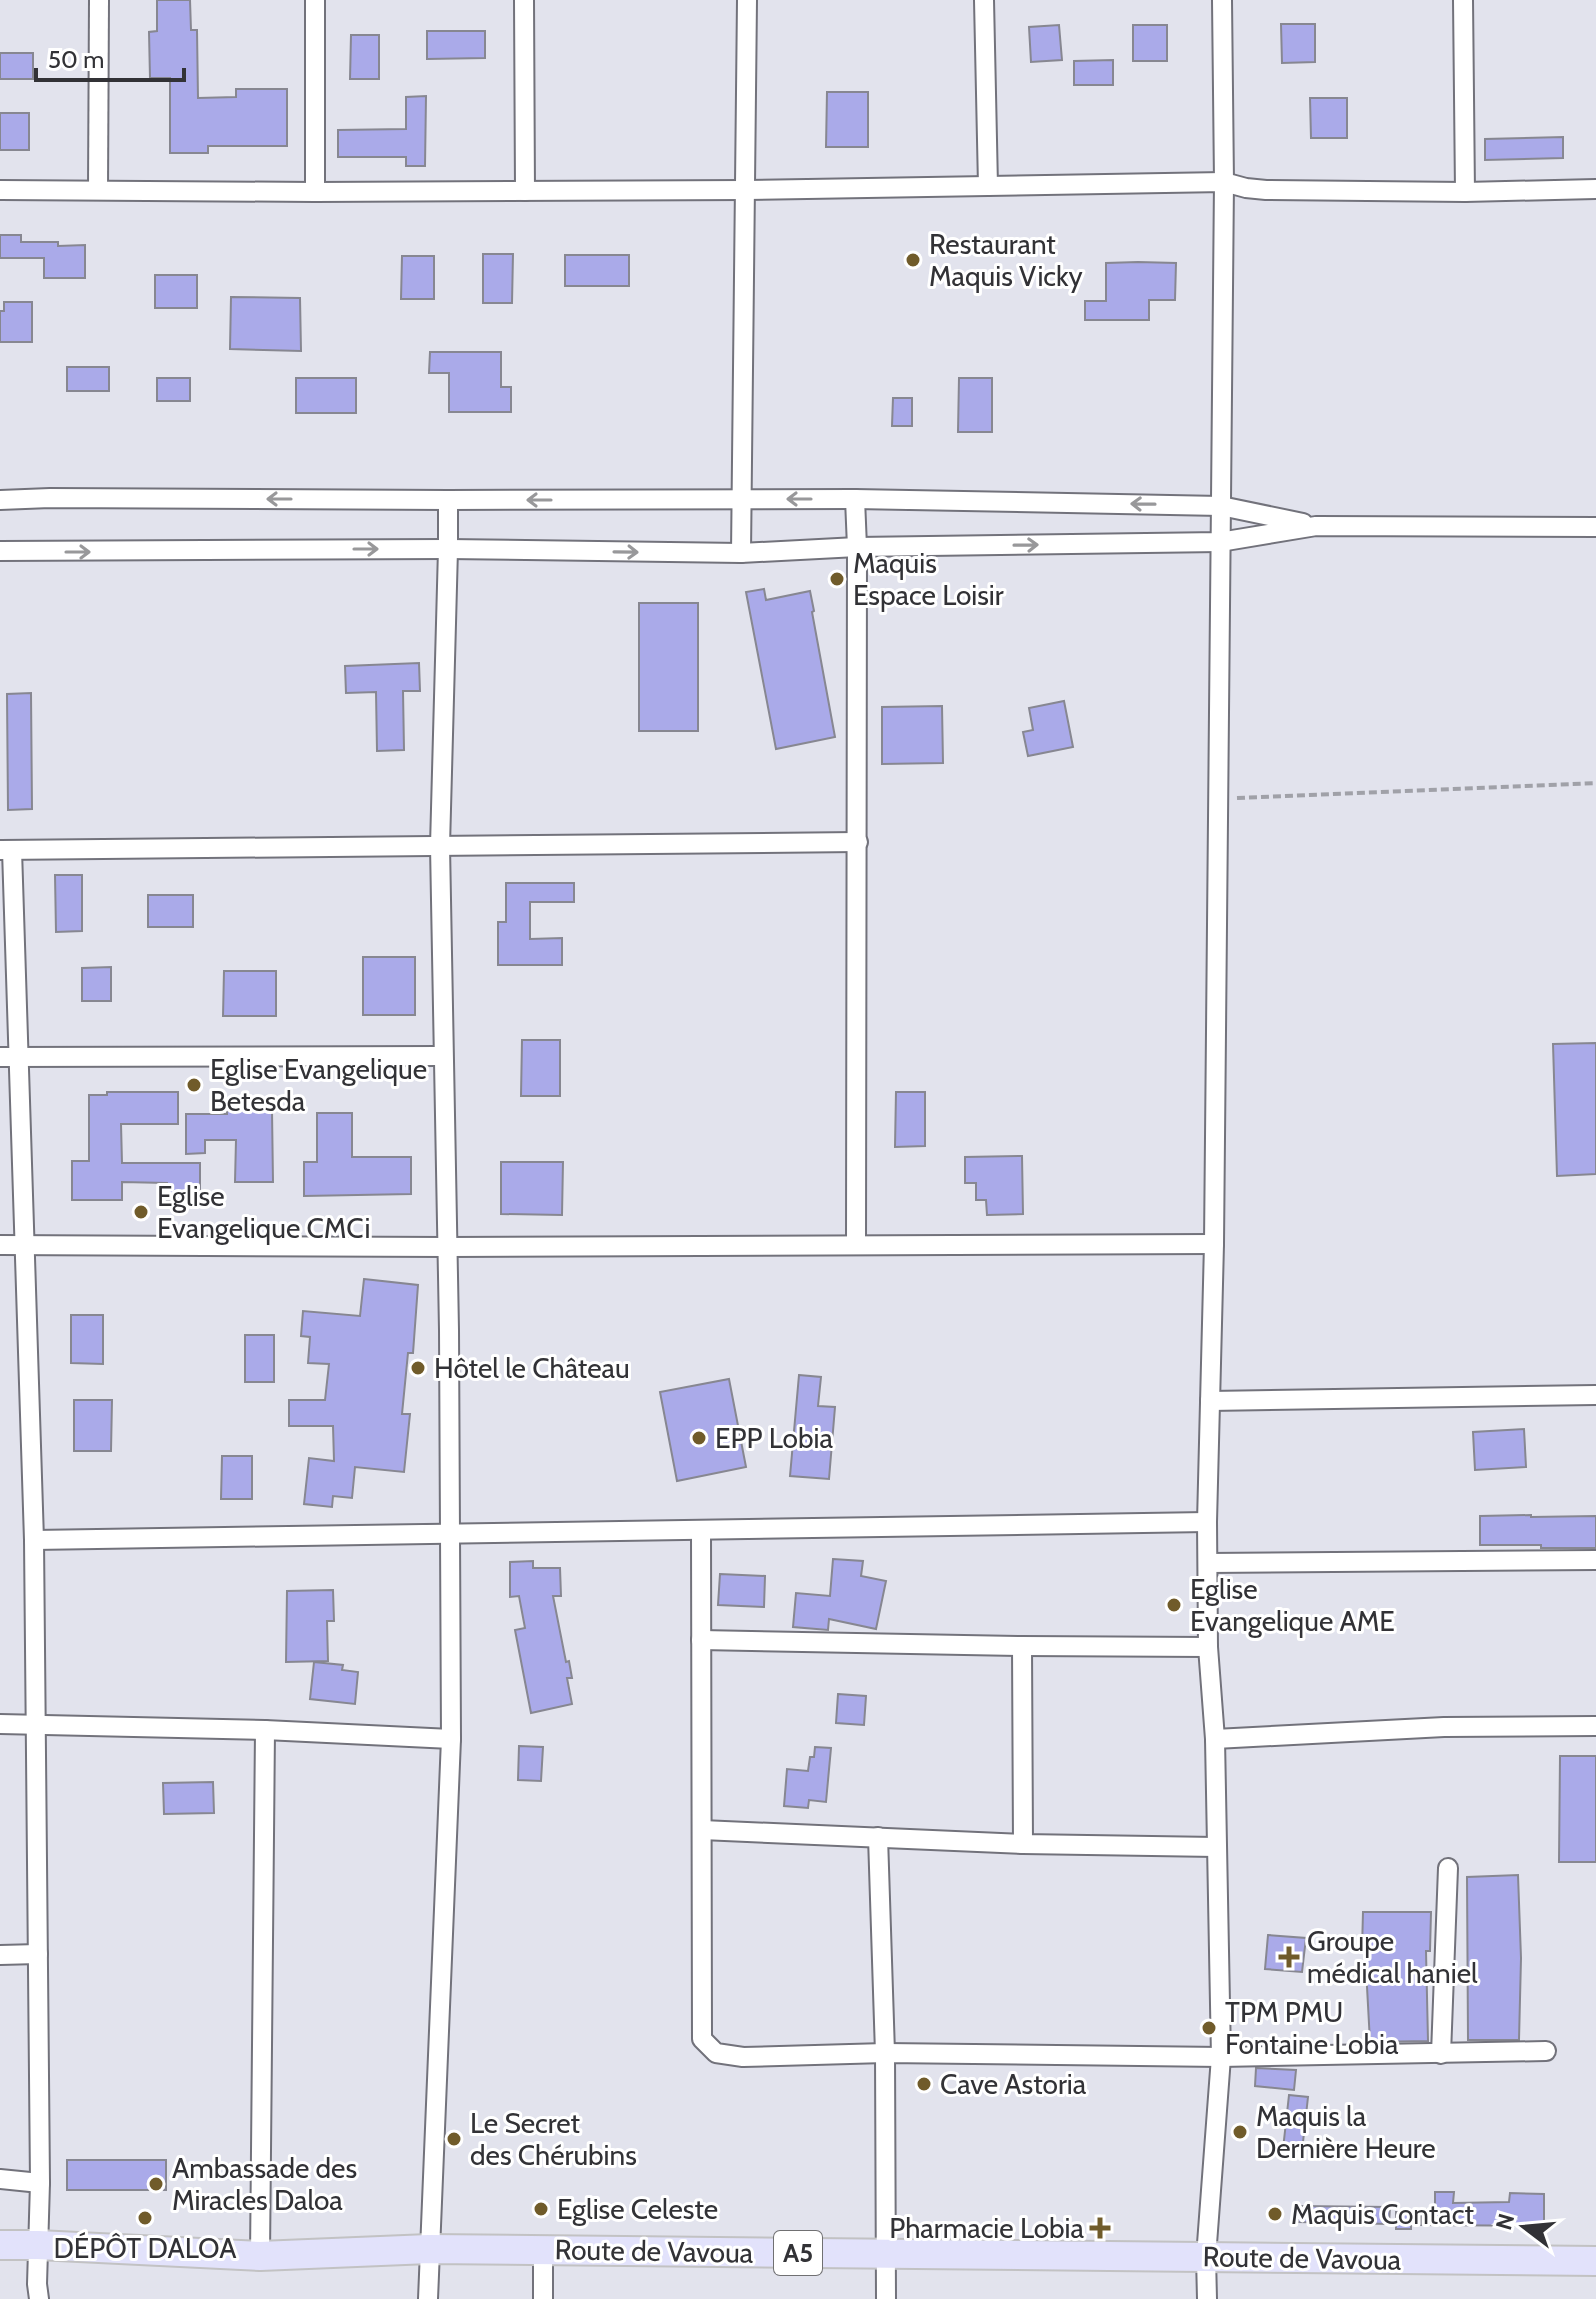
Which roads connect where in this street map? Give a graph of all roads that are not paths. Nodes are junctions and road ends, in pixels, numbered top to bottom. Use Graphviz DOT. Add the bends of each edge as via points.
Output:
graph roads {
  1 [pos="99,0"];
  2 [pos="315,0"];
  3 [pos="524,0"];
  4 [pos="747,0"];
  5 [pos="984,0"];
  6 [pos="1222,0"];
  7 [pos="1463,0"];
  8 [pos="1224,182"];
  9 [pos="988,186"];
  10 [pos="98,189"];
  11 [pos="1596,189"];
  12 [pos="0,190"];
  13 [pos="746,190"];
  14 [pos="525,191"];
  15 [pos="315,192"];
  16 [pos="1465,192"];
  17 [pos="741,499"];
  18 [pos="855,499"];
  19 [pos="0,500"];
  20 [pos="448,500"];
  21 [pos="1221,506"];
  22 [pos="1316,526"];
  23 [pos="1596,527"];
  24 [pos="1220,542"];
  25 [pos="857,547"];
  26 [pos="448,549"];
  27 [pos="0,551"];
  28 [pos="741,553"];
  29 [pos="858,842"];
  30 [pos="440,846"];
  31 [pos="6,850"];
  32 [pos="442,1056"];
  33 [pos="9,1057"];
  34 [pos="1214,1244"];
  35 [pos="0,1245"];
  36 [pos="26,1245"];
  37 [pos="856,1245"];
  38 [pos="447,1247"];
  39 [pos="1596,1395"];
  40 [pos="1210,1401"];
  41 [pos="1207,1522"];
  42 [pos="701,1531"];
  43 [pos="450,1533"];
  44 [pos="34,1540"];
  45 [pos="1596,1560"];
  46 [pos="1208,1563"];
  47 [pos="701,1640"];
  48 [pos="1022,1646"];
  49 [pos="1208,1647"];
  50 [pos="0,1724"];
  51 [pos="35,1724"];
  52 [pos="1596,1726"];
  53 [pos="265,1730"];
  54 [pos="451,1739"];
  55 [pos="1215,1739"];
  56 [pos="702,1830"];
  57 [pos="878,1837"];
  58 [pos="1023,1844"];
  59 [pos="1216,1847"];
  60 [pos="1448,1868"];
  61 [pos="38,1954"];
  62 [pos="0,1955"];
  63 [pos="1546,2051"];
  64 [pos="885,2053"];
  65 [pos="1441,2054"];
  66 [pos="1221,2057"];
  67 [pos="0,2179"];
  68 [pos="40,2183"];
  69 [pos="0,2245"];
  70 [pos="38,2245"];
  71 [pos="429,2249"];
  72 [pos="543,2250"];
  73 [pos="887,2255"];
  74 [pos="260,2256"];
  75 [pos="1206,2257"];
  76 [pos="1596,2261"];
  77 [pos="39,2299"];
  78 [pos="428,2299"];
  79 [pos="543,2299"];
  80 [pos="886,2299"];
  81 [pos="1207,2299"];
  1 -- 10 [label="street"];
  2 -- 15 [label="street"];
  3 -- 14 [label="street"];
  4 -- 13 [label="street"];
  5 -- 9 [label="street"];
  6 -- 8 [label="street"];
  7 -- 16 [label="street"];
  8 -- 9 [label="street"];
  8 -- 16 [label="street" via="1266,190"];
  8 -- 21 [label="street"];
  9 -- 13 [label="street"];
  10 -- 12 [label="street"];
  10 -- 15 [label="street"];
  11 -- 16 [label="street"];
  13 -- 14 [label="street"];
  13 -- 17 [label="street"];
  14 -- 15 [label="street"];
  18 -- 17 [label="street, one-way"];
  17 -- 20 [label="street, one-way"];
  17 -- 28 [label="street"];
  21 -- 18 [label="street, one-way"];
  18 -- 25 [label="street"];
  20 -- 19 [label="street, one-way"];
  20 -- 26 [label="street"];
  21 -- 22 [label="street"];
  21 -- 24 [label="street"];
  22 -- 23 [label="street"];
  22 -- 24 [label="street"];
  25 -- 24 [label="street, one-way"];
  24 -- 34 [label="street"];
  25 -- 28 [label="street"];
  25 -- 29 [label="street"];
  27 -- 26 [label="street, one-way"];
  26 -- 28 [label="street, one-way"];
  26 -- 30 [label="street"];
  29 -- 30 [label="street"];
  29 -- 37 [label="street"];
  30 -- 31 [label="street"];
  30 -- 32 [label="street"];
  31 -- 33 [label="street"];
  32 -- 33 [label="street"];
  32 -- 38 [label="street"];
  33 -- 36 [label="street"];
  34 -- 37 [label="street"];
  34 -- 40 [label="street"];
  35 -- 36 [label="street"];
  36 -- 38 [label="street"];
  36 -- 44 [label="street"];
  37 -- 38 [label="street"];
  38 -- 43 [label="street"];
  39 -- 40 [label="street"];
  40 -- 41 [label="street"];
  41 -- 42 [label="street"];
  41 -- 46 [label="street"];
  42 -- 43 [label="street"];
  42 -- 47 [label="street"];
  43 -- 44 [label="street"];
  43 -- 54 [label="street"];
  44 -- 51 [label="street"];
  45 -- 46 [label="street"];
  46 -- 49 [label="street"];
  47 -- 48 [label="street"];
  47 -- 56 [label="street"];
  48 -- 49 [label="street"];
  48 -- 58 [label="street"];
  49 -- 55 [label="street"];
  50 -- 51 [label="street"];
  51 -- 53 [label="street"];
  51 -- 61 [label="street"];
  52 -- 55 [label="street" via="1444,1727"];
  53 -- 54 [label="street"];
  53 -- 74 [label="street"];
  54 -- 71 [label="street"];
  55 -- 59 [label="street"];
  56 -- 57 [label="street"];
  56 -- 64 [label="street" via="702,2039 716,2053 743,2057"];
  57 -- 58 [label="street"];
  57 -- 64 [label="street"];
  58 -- 59 [label="street"];
  59 -- 66 [label="street"];
  60 -- 65 [label="street"];
  61 -- 62 [label="street"];
  61 -- 68 [label="street"];
  63 -- 65 [label="street"];
  64 -- 66 [label="street"];
  64 -- 73 [label="street"];
  65 -- 66 [label="street"];
  66 -- 75 [label="street"];
  67 -- 68 [label="street"];
  68 -- 70 [label="street"];
  69 -- 70 [label="main road, Route de Vavoua / A5"];
  70 -- 74 [label="main road, Route de Vavoua / A5"];
  70 -- 77 [label="street"];
  71 -- 72 [label="main road, Route de Vavoua / A5"];
  71 -- 74 [label="main road, Route de Vavoua / A5"];
  71 -- 78 [label="street"];
  72 -- 73 [label="main road, Route de Vavoua / A5"];
  72 -- 79 [label="street"];
  73 -- 75 [label="main road, Route de Vavoua / A5"];
  73 -- 80 [label="street"];
  75 -- 76 [label="main road, Route de Vavoua / A5"];
  75 -- 81 [label="street"];
}
